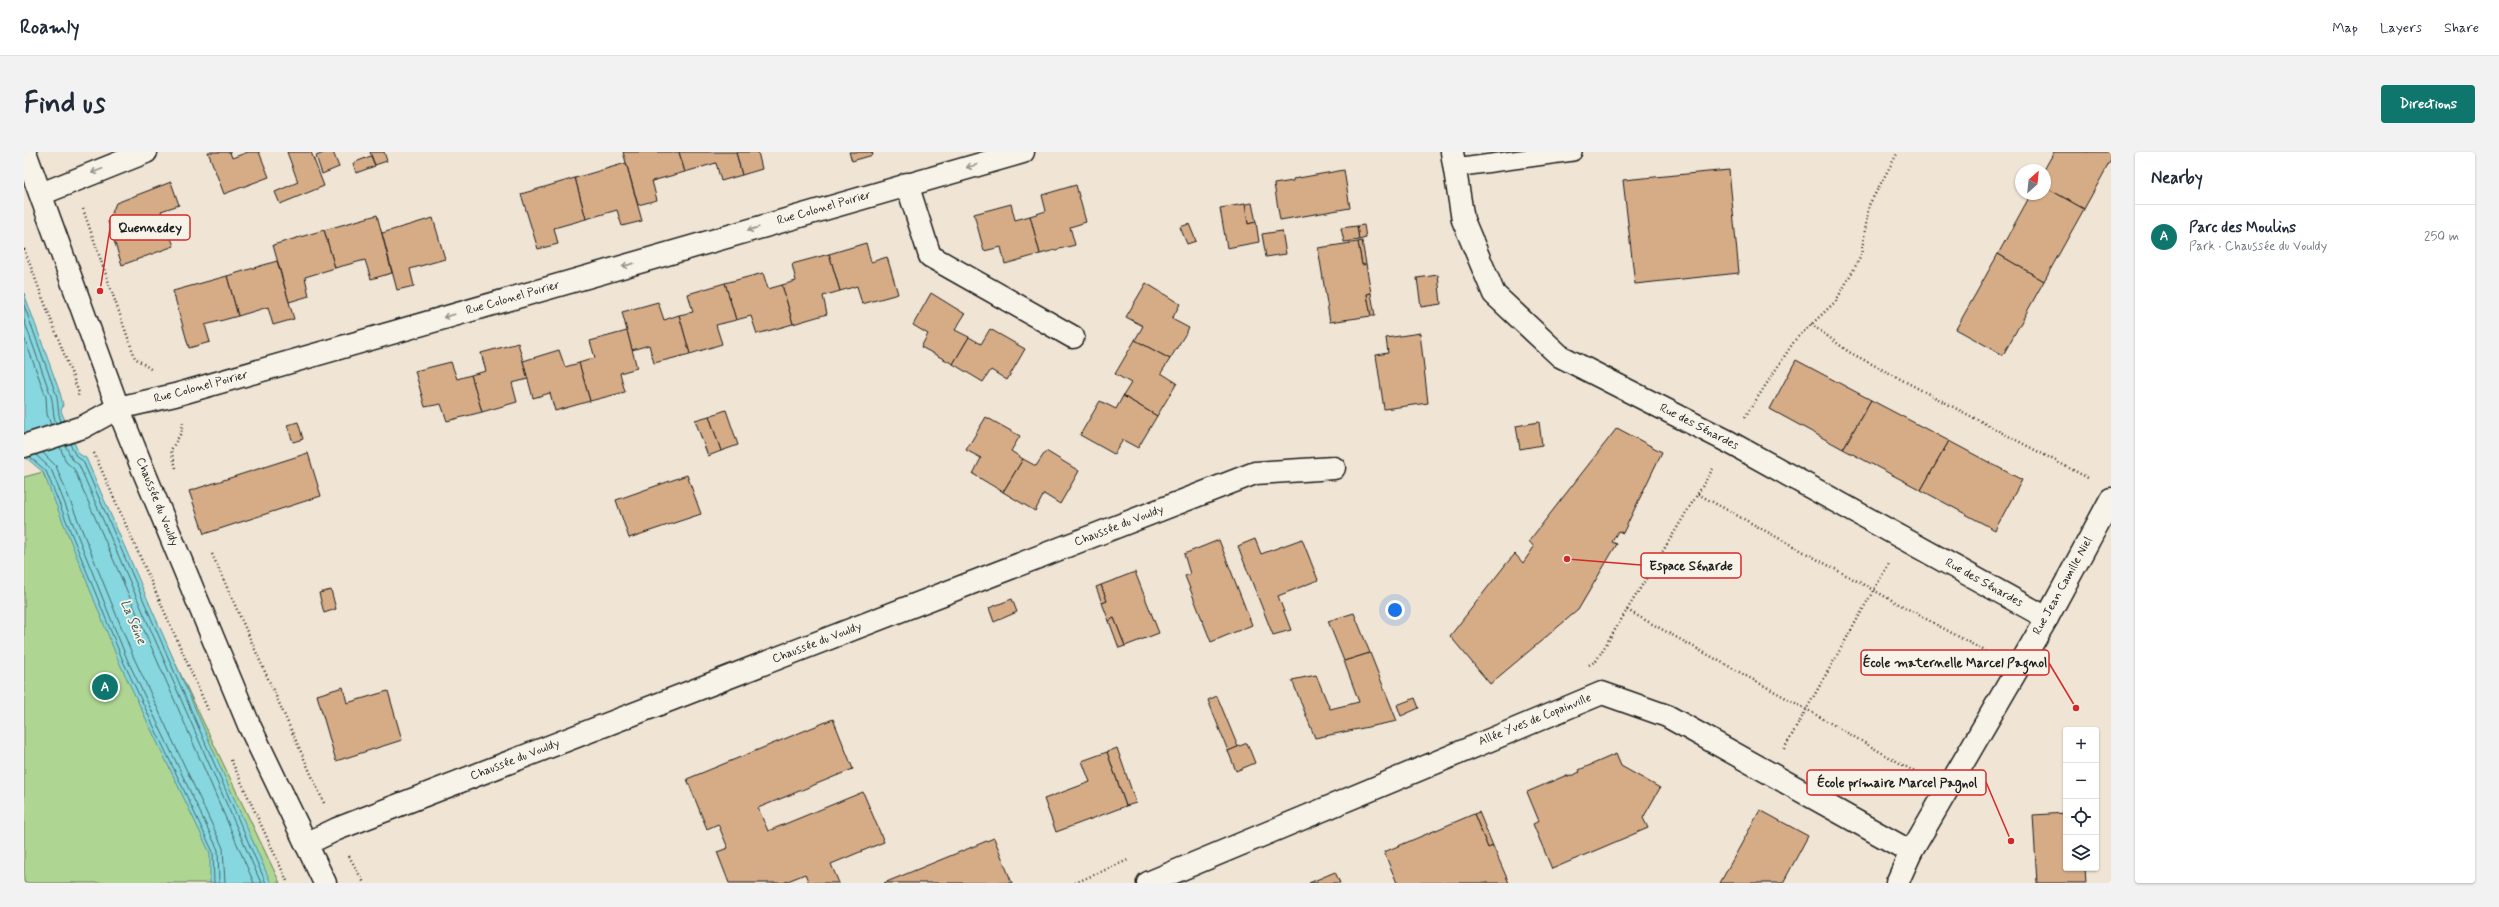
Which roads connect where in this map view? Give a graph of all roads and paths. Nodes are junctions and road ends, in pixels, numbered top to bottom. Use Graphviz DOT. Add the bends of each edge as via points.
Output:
graph roads {
  1 [pos="25,152"];
  2 [pos="146,152"];
  3 [pos="1023,152"];
  4 [pos="1574,152"];
  5 [pos="1898,152"];
  6 [pos="1454,160"];
  7 [pos="73,180"];
  8 [pos="907,184"];
  9 [pos="40,194"];
  10 [pos="24,249"];
  11 [pos="1812,324"];
  12 [pos="1073,337"];
  13 [pos="175,395"];
  14 [pos="118,408"];
  15 [pos="77,429"];
  16 [pos="1729,442"];
  17 [pos="24,446"];
  18 [pos="1334,468"];
  19 [pos="177,470"];
  20 [pos="2091,480"];
  21 [pos="1698,494"];
  22 [pos="2111,499"];
  23 [pos="1903,539"];
  24 [pos="210,548"];
  25 [pos="1874,590"];
  26 [pos="1627,610"];
  27 [pos="2047,618"];
  28 [pos="1596,661"];
  29 [pos="2017,668"];
  30 [pos="1806,708"];
  31 [pos="211,715"];
  32 [pos="230,759"];
  33 [pos="1770,773"];
  34 [pos="1947,791"];
  35 [pos="337,829"];
  36 [pos="306,844"];
  37 [pos="1911,852"];
  38 [pos="288,883"];
  39 [pos="325,883"];
  40 [pos="364,883"];
  41 [pos="1148,883"];
  42 [pos="1897,883"];
  1 -- 9 [label="street, Chaussée du Vouldy"];
  2 -- 7 [label="street, one-way"];
  3 -- 8 [label="street, Rue Colonel Poirier, one-way"];
  4 -- 6 [label="lane"];
  5 -- 11 [label="path" via="1869,205 1861,256 1836,301"];
  6 -- 16 [label="street, Rue des Sénardes" via="1463,220 1494,294 1560,356"];
  7 -- 9 [label="street"];
  7 -- 13 [label="path" via="135,358 152,370 167,374"];
  8 -- 12 [label="street" via="930,256"];
  8 -- 13 [label="street, Rue Colonel Poirier, one-way"];
  9 -- 14 [label="street, Chaussée du Vouldy"];
  10 -- 15 [label="path" via="78,393 75,406"];
  11 -- 16 [label="path" via="1795,340"];
  11 -- 20 [label="path" via="1849,352"];
  13 -- 14 [label="street, Rue Colonel Poirier"];
  13 -- 19 [label="path" via="183,420 181,432 171,450"];
  14 -- 15 [label="street, Rue Colonel Poirier"];
  14 -- 36 [label="street, Chaussée du Vouldy" via="249,725"];
  15 -- 17 [label="street, Rue Colonel Poirier"];
  15 -- 31 [label="path"];
  16 -- 21 [label="path"];
  16 -- 23 [label="street, Rue des Sénardes"];
  18 -- 35 [label="street, Chaussée du Vouldy" via="1254,474"];
  21 -- 25 [label="path"];
  21 -- 26 [label="path"];
  22 -- 27 [label="street, Rue Jean Camille Niel"];
  23 -- 25 [label="path"];
  23 -- 27 [label="street, Rue des Sénardes"];
  24 -- 35 [label="path"];
  25 -- 29 [label="path"];
  25 -- 30 [label="path"];
  26 -- 28 [label="path"];
  26 -- 30 [label="path"];
  27 -- 29 [label="street, Rue Jean Camille Niel"];
  29 -- 34 [label="street, Rue Jean Camille Niel"];
  30 -- 33 [label="path"];
  30 -- 34 [label="path"];
  32 -- 38 [label="path"];
  33 -- 37 [label="street, Allée Yves de Copainville"];
  33 -- 41 [label="street, Allée Yves de Copainville" via="1667,716 1602,693"];
  34 -- 37 [label="street, Rue Jean Camille Niel"];
  35 -- 36 [label="street, Chaussée du Vouldy"];
  35 -- 40 [label="path"];
  36 -- 39 [label="street, Chaussée du Vouldy"];
  37 -- 42 [label="street, Rue Jean Camille Niel"];
}
